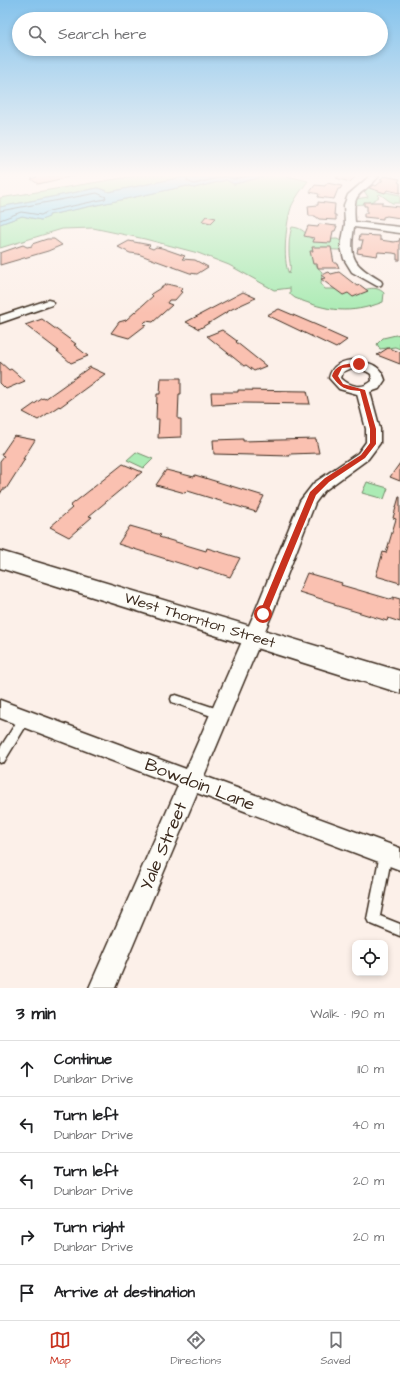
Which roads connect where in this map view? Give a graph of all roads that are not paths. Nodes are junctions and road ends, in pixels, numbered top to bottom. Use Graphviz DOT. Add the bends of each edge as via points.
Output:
graph roads {
  1 [pos="350,224"];
  2 [pos="400,230"];
  3 [pos="377,283"];
  4 [pos="48,303"];
  5 [pos="0,320"];
  6 [pos="363,390"];
  7 [pos="0,559"];
  8 [pos="253,637"];
  9 [pos="400,682"];
  10 [pos="176,699"];
  11 [pos="0,709"];
  12 [pos="220,714"];
  13 [pos="25,718"];
  14 [pos="0,758"];
  15 [pos="192,780"];
  16 [pos="393,857"];
  17 [pos="400,930"];
  18 [pos="102,988"];
  1 -- 2 [label="street"];
  1 -- 3 [label="street" via="346,247 349,259 356,270"];
  4 -- 5 [label="street"];
  6 -- 8 [label="street, Yale Street" via="373,429 373,444 363,456 327,480 313,494"];
  7 -- 8 [label="main road, West Thornton Street"];
  8 -- 9 [label="main road, West Thornton Street"];
  8 -- 12 [label="street, Yale Street"];
  10 -- 12 [label="lane"];
  11 -- 13 [label="street, Bowdoin Lane"];
  12 -- 15 [label="street, Yale Street"];
  13 -- 14 [label="lane"];
  13 -- 15 [label="street, Bowdoin Lane"];
  15 -- 16 [label="street, Bowdoin Lane"];
  15 -- 18 [label="street, Yale Street"];
  16 -- 17 [label="lane" via="373,919"];
}
